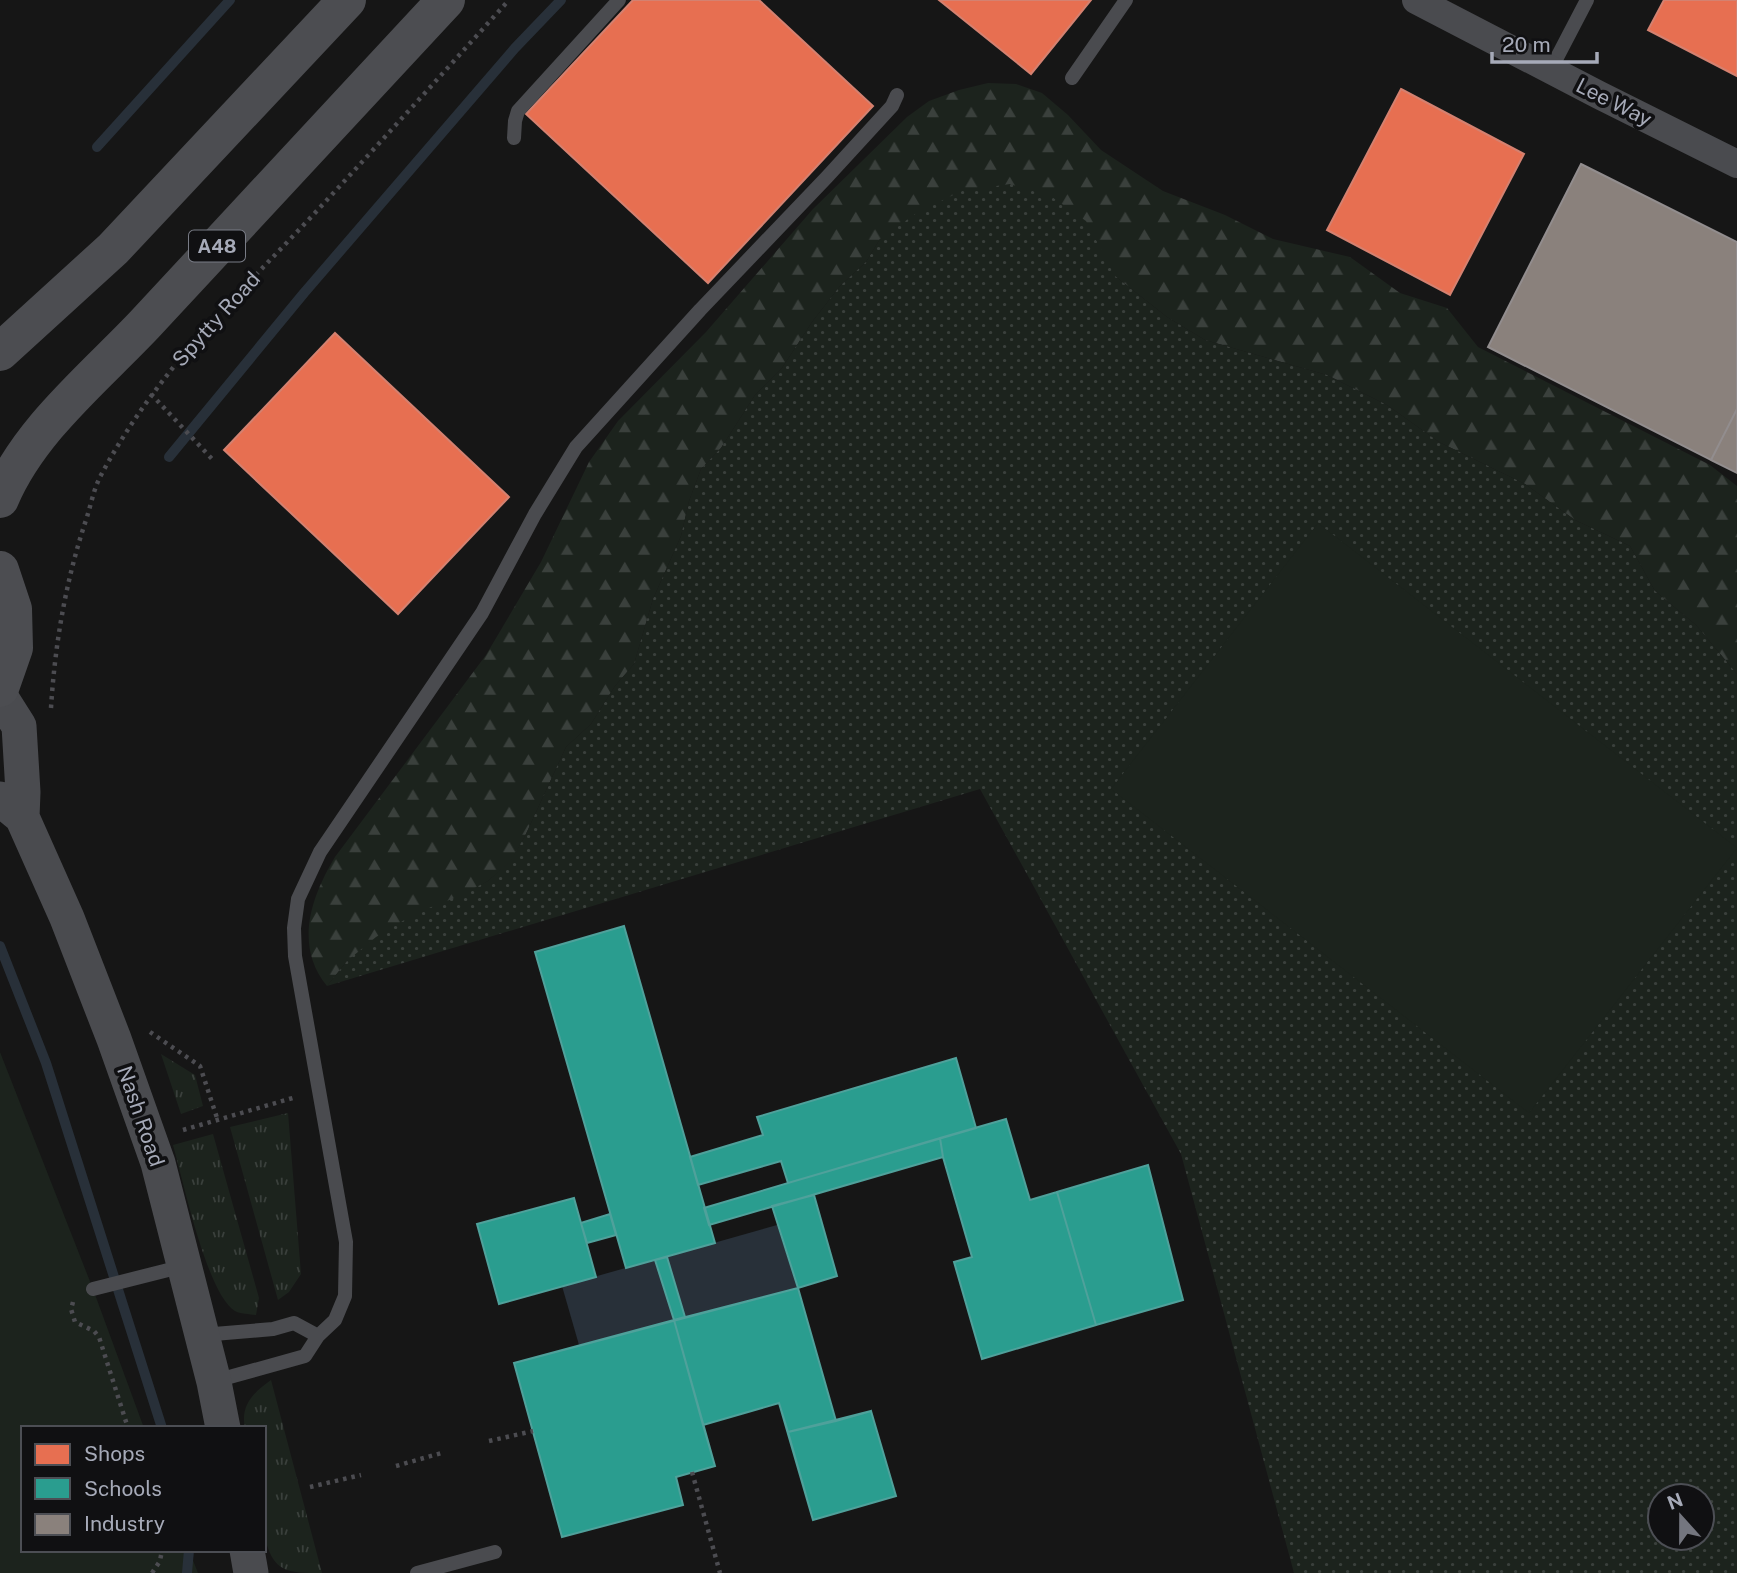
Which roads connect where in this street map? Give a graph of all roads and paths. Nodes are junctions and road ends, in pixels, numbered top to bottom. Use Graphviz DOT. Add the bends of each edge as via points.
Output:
graph roads {
  1 [pos="347,0"];
  2 [pos="446,0"];
  3 [pos="509,0"];
  4 [pos="619,0"];
  5 [pos="1126,0"];
  6 [pos="1416,0"];
  7 [pos="1587,0"];
  8 [pos="1551,69"];
  9 [pos="1072,78"];
  10 [pos="897,95"];
  11 [pos="514,138"];
  12 [pos="1737,164"];
  13 [pos="0,352"];
  14 [pos="151,394"];
  15 [pos="214,461"];
  16 [pos="0,499"];
  17 [pos="0,570"];
  18 [pos="0,688"];
  19 [pos="0,696"];
  20 [pos="51,706"];
  21 [pos="11,808"];
  22 [pos="145,1028"];
  23 [pos="291,1099"];
  24 [pos="218,1121"];
  25 [pos="180,1131"];
  26 [pos="185,1266"];
  27 [pos="93,1289"];
  28 [pos="202,1335"];
  29 [pos="318,1336"];
  30 [pos="214,1382"];
  31 [pos="127,1426"];
  32 [pos="223,1426"];
  33 [pos="533,1431"];
  34 [pos="489,1441"];
  35 [pos="445,1452"];
  36 [pos="396,1466"];
  37 [pos="692,1472"];
  38 [pos="360,1475"];
  39 [pos="310,1487"];
  40 [pos="162,1552"];
  41 [pos="247,1552"];
  42 [pos="495,1552"];
  43 [pos="152,1573"];
  44 [pos="251,1573"];
  45 [pos="417,1573"];
  46 [pos="720,1573"];
  1 -- 13 [label="main road" via="113,250"];
  2 -- 16 [label="main road, A48" via="37,436"];
  3 -- 14 [label="path, Spytty Road" via="183,352"];
  4 -- 11 [label="lane" via="518,111"];
  5 -- 9 [label="lane"];
  6 -- 8 [label="street, Lee Way"];
  7 -- 8 [label="lane"];
  8 -- 12 [label="street, Lee Way"];
  10 -- 29 [label="lane" via="892,106 576,447 482,614 320,852 298,899 295,956 346,1242 345,1296 335,1320"];
  14 -- 15 [label="path"];
  14 -- 20 [label="path, Spytty Road" via="99,479 83,528 61,613"];
  17 -- 18 [label="main road" via="13,609 14,648"];
  19 -- 21 [label="street, Nash Road" via="19,726 23,792"];
  21 -- 26 [label="street, Nash Road" via="67,918 114,1039 158,1163"];
  22 -- 24 [label="path" via="200,1066"];
  23 -- 24 [label="path"];
  24 -- 25 [label="path"];
  26 -- 27 [label="lane"];
  26 -- 28 [label="street, Nash Road"];
  27 -- 31 [label="path" via="75,1298 72,1316 99,1337"];
  28 -- 29 [label="lane" via="294,1323"];
  28 -- 30 [label="street, Nash Road"];
  29 -- 30 [label="lane" via="304,1356"];
  30 -- 32 [label="street, Nash Road"];
  33 -- 34 [label="path"];
  35 -- 36 [label="path"];
  37 -- 46 [label="path"];
  38 -- 39 [label="path"];
  40 -- 43 [label="path"];
  41 -- 44 [label="street"];
  42 -- 45 [label="lane"];
}
